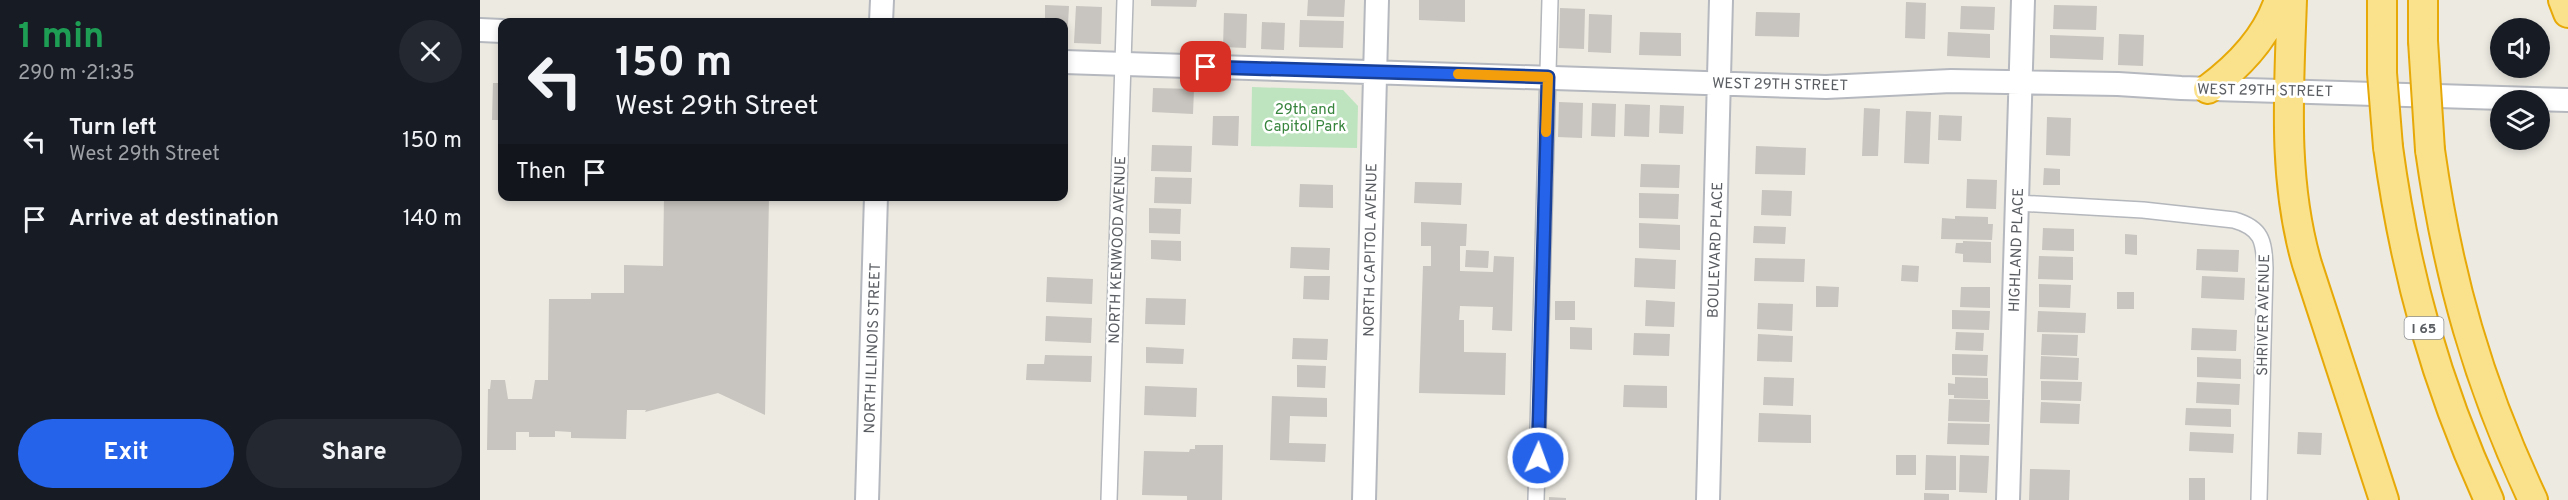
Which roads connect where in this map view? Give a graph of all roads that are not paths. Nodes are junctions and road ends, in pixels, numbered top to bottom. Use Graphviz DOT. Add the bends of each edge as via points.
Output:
graph roads {
  1 [pos="882,0"];
  2 [pos="1125,0"];
  3 [pos="1377,0"];
  4 [pos="1550,0"];
  5 [pos="1721,0"];
  6 [pos="2023,0"];
  7 [pos="2279,0"];
  8 [pos="2292,0"];
  9 [pos="2382,0"];
  10 [pos="2423,0"];
  11 [pos="2564,0"];
  12 [pos="2568,13"];
  13 [pos="881,18"];
  14 [pos="480,30"];
  15 [pos="498,31"];
  16 [pos="1068,62"];
  17 [pos="1124,64"];
  18 [pos="1374,71"];
  19 [pos="1548,77"];
  20 [pos="1719,82"];
  21 [pos="2020,82"];
  22 [pos="2208,89"];
  23 [pos="2289,90"];
  24 [pos="2568,100"];
  25 [pos="876,201"];
  26 [pos="2017,203"];
  27 [pos="867,500"];
  28 [pos="1109,500"];
  29 [pos="1364,500"];
  30 [pos="1536,500"];
  31 [pos="1708,500"];
  32 [pos="2008,500"];
  33 [pos="2259,500"];
  34 [pos="2384,500"];
  35 [pos="2489,500"];
  36 [pos="2533,500"];
  1 -- 13 [label="main road"];
  2 -- 17 [label="street, NORTH KENWOOD AVENUE"];
  3 -- 18 [label="main road, NORTH CAPITOL AVENUE"];
  4 -- 19 [label="street"];
  5 -- 20 [label="main road, BOULEVARD PLACE"];
  6 -- 21 [label="main road, HIGHLAND PLACE"];
  7 -- 22 [label="highway" via="2262,35 2247,54"];
  8 -- 23 [label="highway"];
  9 -- 35 [label="highway, I 65, bridge" via="2388,147 2404,249 2437,373"];
  10 -- 36 [label="highway, I 65, bridge" via="2430,150 2448,253 2464,323 2496,414"];
  11 -- 12 [label="highway"];
  14 -- 15 [label="main road"];
  16 -- 17 [label="main road, WEST 29TH STREET"];
  17 -- 18 [label="main road, WEST 29TH STREET"];
  17 -- 28 [label="street, NORTH KENWOOD AVENUE"];
  18 -- 19 [label="main road, WEST 29TH STREET"];
  18 -- 29 [label="main road, NORTH CAPITOL AVENUE"];
  19 -- 20 [label="main road, WEST 29TH STREET"];
  19 -- 30 [label="street"];
  20 -- 21 [label="main road, WEST 29TH STREET" via="1826,87 1920,81"];
  20 -- 31 [label="main road, BOULEVARD PLACE"];
  21 -- 22 [label="main road, WEST 29TH STREET"];
  21 -- 26 [label="main road, HIGHLAND PLACE"];
  22 -- 23 [label="main road, WEST 29TH STREET"];
  23 -- 24 [label="main road, WEST 29TH STREET"];
  23 -- 34 [label="highway" via="2291,187 2301,242"];
  25 -- 27 [label="main road, NORTH ILLINOIS STREET"];
  26 -- 32 [label="main road, HIGHLAND PLACE"];
  26 -- 33 [label="street, SHRIVER AVENUE" via="2234,220 2257,232 2264,248 2265,268"];
}
